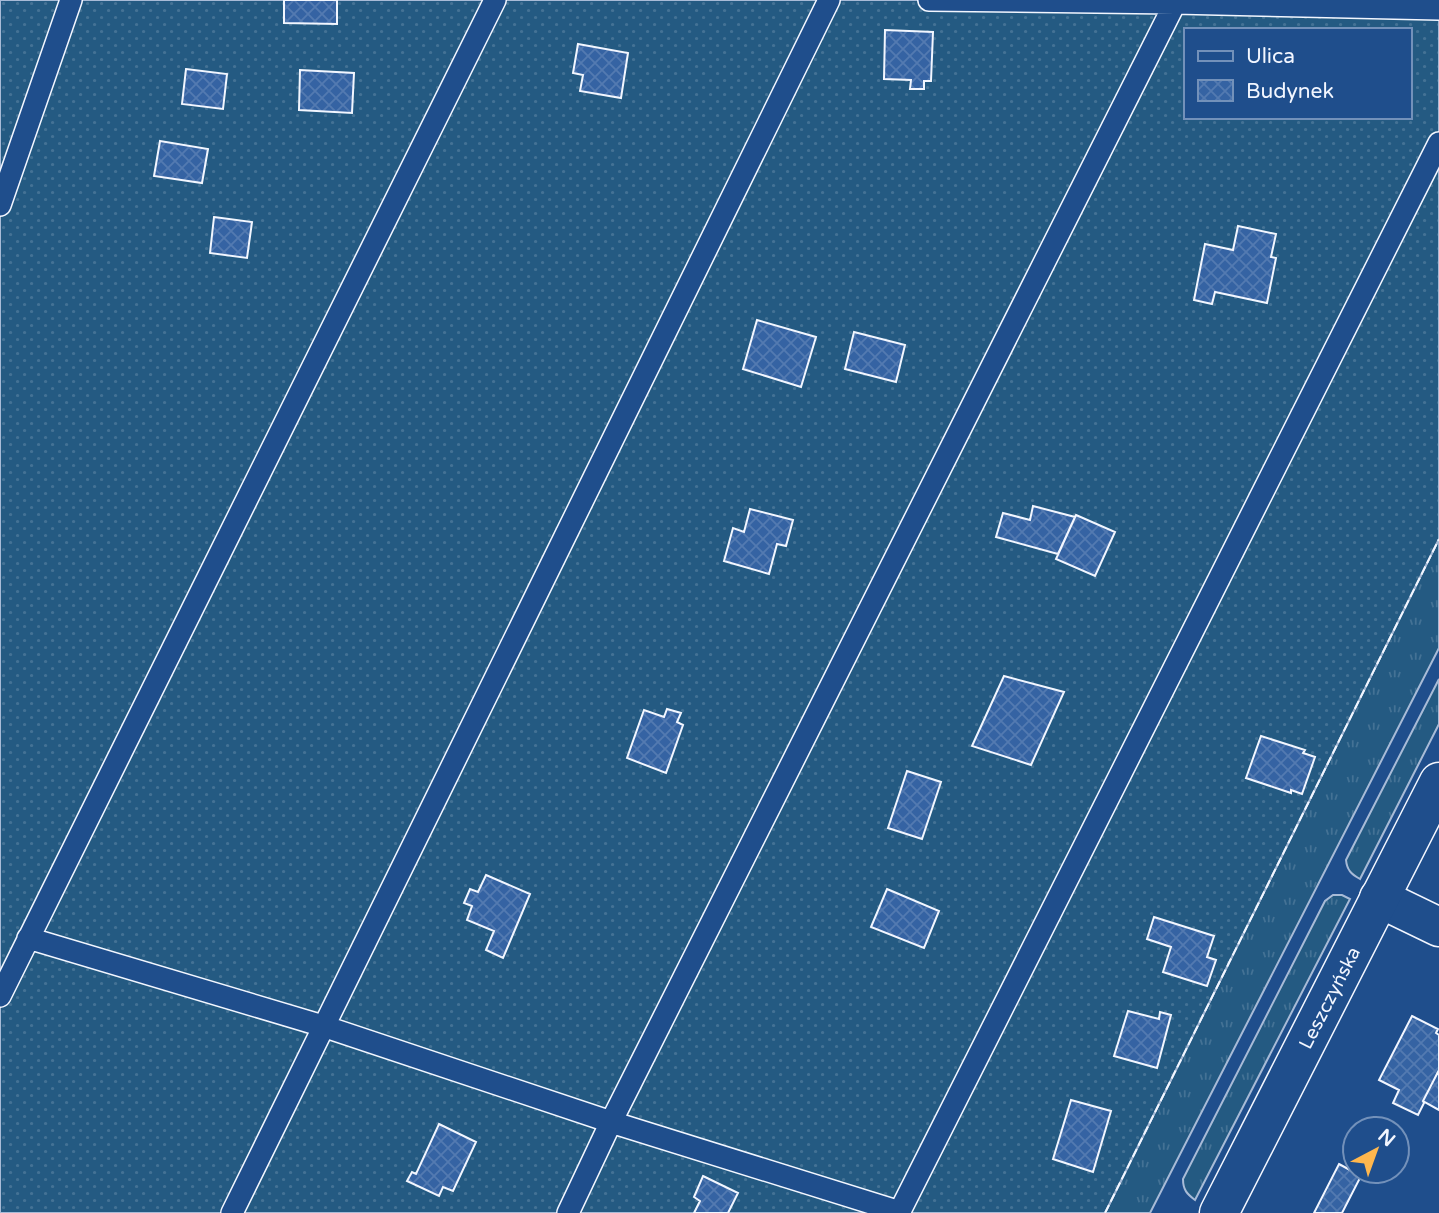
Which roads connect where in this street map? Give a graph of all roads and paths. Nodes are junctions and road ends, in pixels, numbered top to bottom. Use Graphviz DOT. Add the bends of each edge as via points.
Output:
graph roads {
  1 [pos="71,0"];
  2 [pos="495,0"];
  3 [pos="829,0"];
  4 [pos="929,0"];
  5 [pos="1175,3"];
  6 [pos="1439,9"];
  7 [pos="1439,143"];
  8 [pos="0,205"];
  9 [pos="1439,782"];
  10 [pos="1379,898"];
  11 [pos="1439,928"];
  12 [pos="28,938"];
  13 [pos="0,996"];
  14 [pos="323,1026"];
  15 [pos="611,1122"];
  16 [pos="899,1212"];
  17 [pos="232,1213"];
  18 [pos="568,1213"];
  19 [pos="1219,1213"];
  1 -- 8 [label="lane"];
  2 -- 12 [label="lane"];
  3 -- 14 [label="lane"];
  4 -- 5 [label="lane"];
  5 -- 6 [label="lane"];
  5 -- 15 [label="lane"];
  7 -- 16 [label="lane"];
  9 -- 10 [label="street, Leszczyńska"];
  10 -- 11 [label="street"];
  10 -- 19 [label="street, Leszczyńska"];
  12 -- 13 [label="lane"];
  12 -- 14 [label="lane"];
  14 -- 15 [label="lane"];
  14 -- 17 [label="lane"];
  15 -- 16 [label="lane"];
  15 -- 18 [label="lane"];
}
